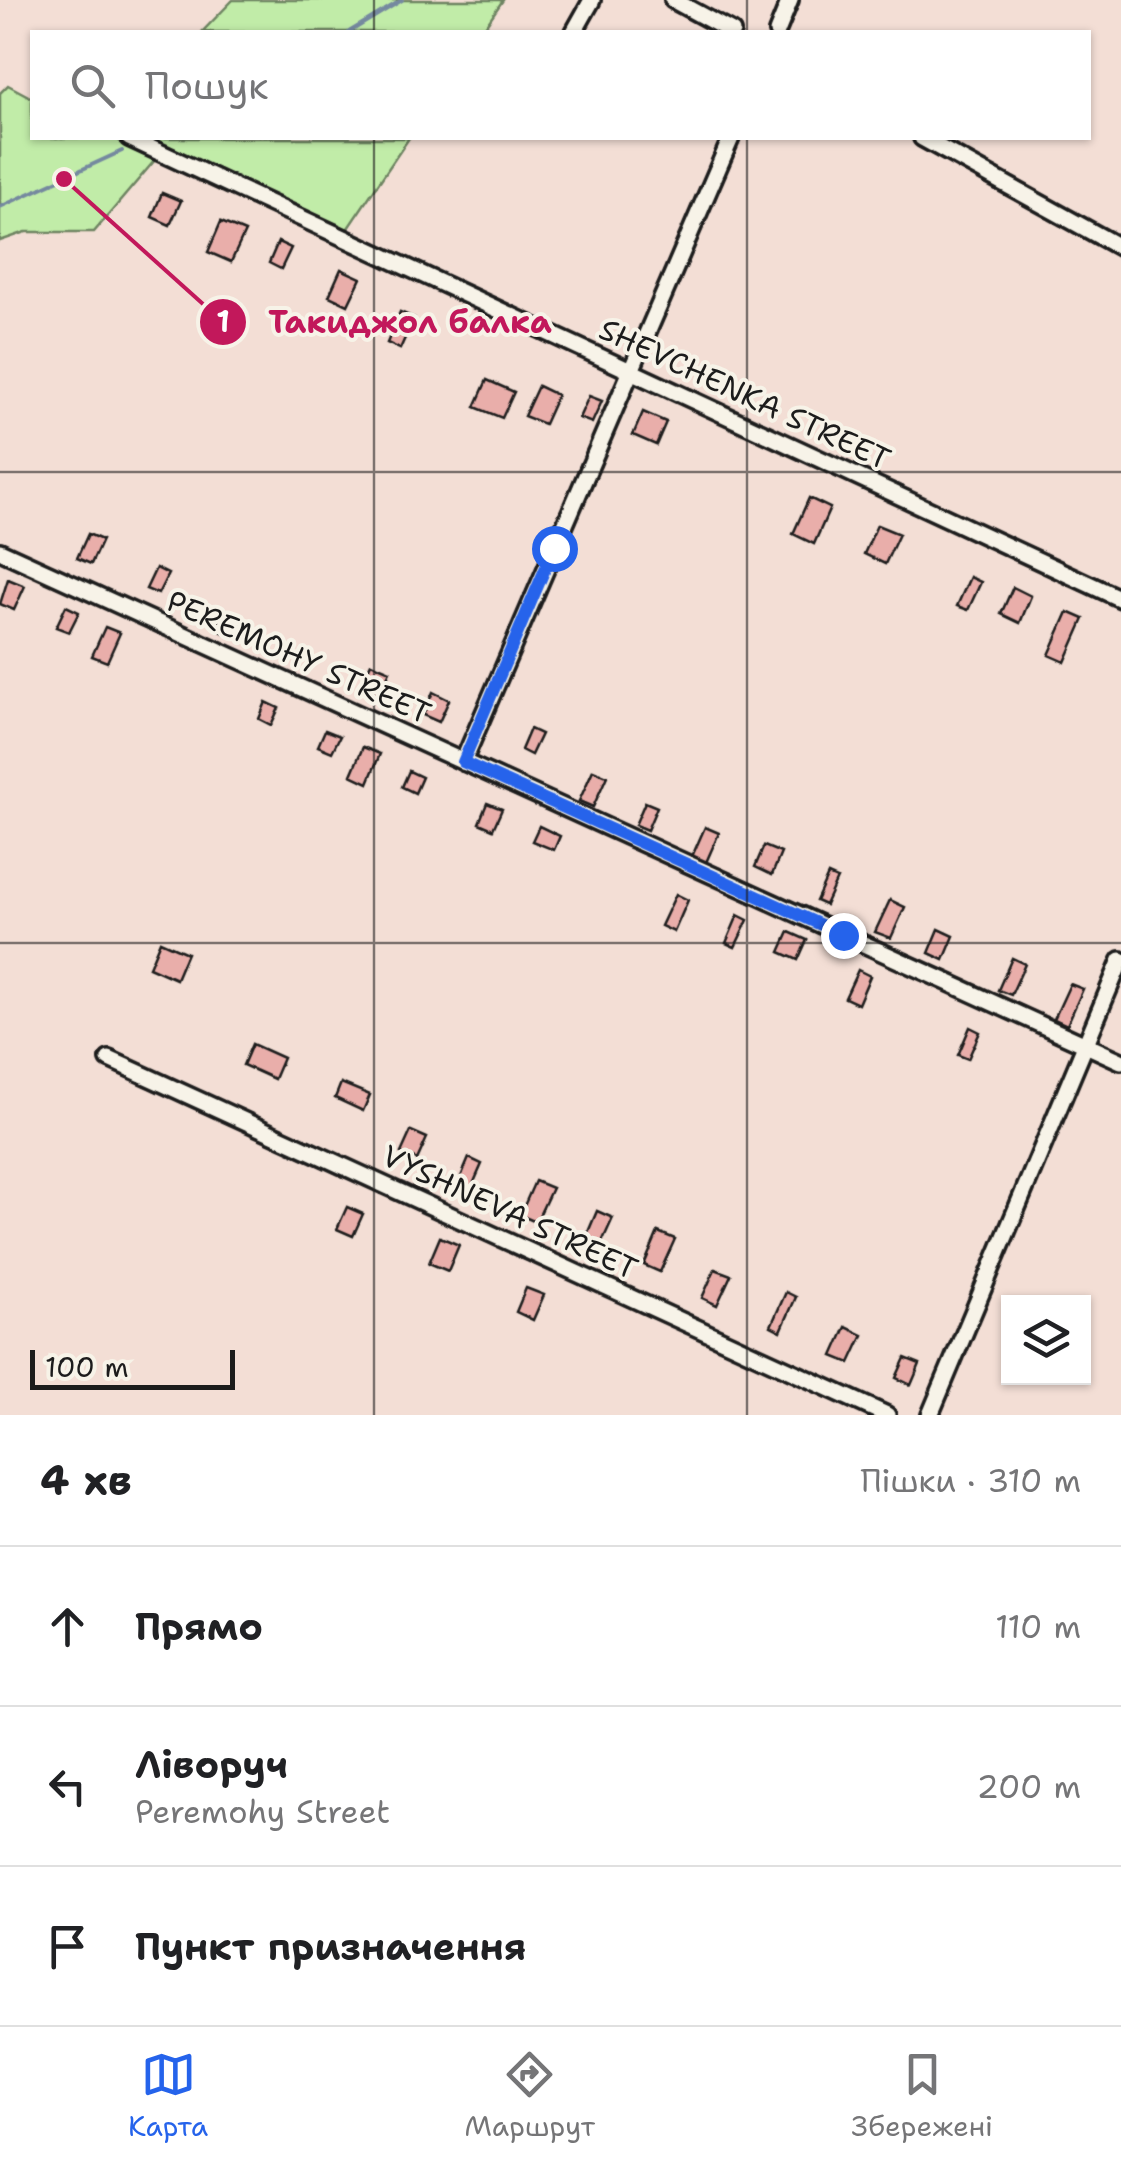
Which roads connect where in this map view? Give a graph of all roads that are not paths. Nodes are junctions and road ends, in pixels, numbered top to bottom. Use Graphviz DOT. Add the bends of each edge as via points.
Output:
graph roads {
  1 [pos="592,0"];
  2 [pos="673,0"];
  3 [pos="790,0"];
  4 [pos="575,30"];
  5 [pos="728,30"];
  6 [pos="778,30"];
  7 [pos="133,140"];
  8 [pos="730,140"];
  9 [pos="926,140"];
  10 [pos="1121,248"];
  11 [pos="629,370"];
  12 [pos="0,552"];
  13 [pos="1121,599"];
  14 [pos="463,762"];
  15 [pos="1121,960"];
  16 [pos="1085,1045"];
  17 [pos="109,1058"];
  18 [pos="1121,1061"];
  19 [pos="887,1415"];
  20 [pos="930,1415"];
  1 -- 4 [label="street"];
  2 -- 5 [label="street"];
  3 -- 6 [label="street"];
  7 -- 11 [label="street, SHEVCHENKA STREET"];
  8 -- 11 [label="street"];
  9 -- 10 [label="street"];
  11 -- 13 [label="street, SHEVCHENKA STREET"];
  11 -- 14 [label="street"];
  12 -- 14 [label="street, PEREMOHY STREET"];
  14 -- 16 [label="street, PEREMOHY STREET"];
  15 -- 16 [label="street"];
  16 -- 18 [label="street, PEREMOHY STREET"];
  16 -- 20 [label="street"];
  17 -- 19 [label="street, VYSHNEVA STREET"];
}
